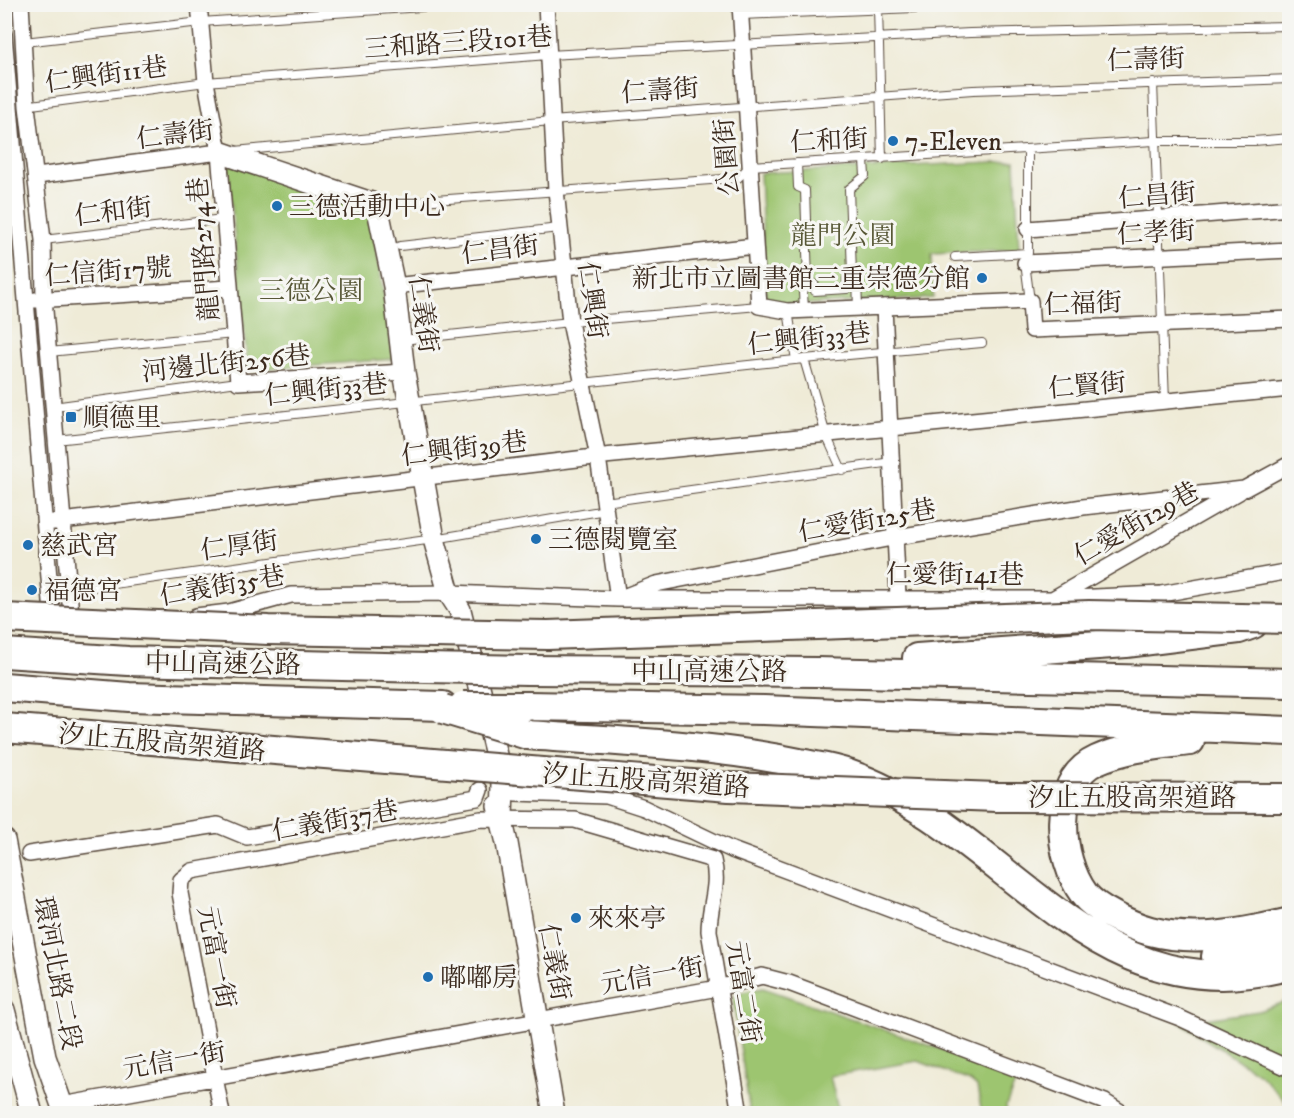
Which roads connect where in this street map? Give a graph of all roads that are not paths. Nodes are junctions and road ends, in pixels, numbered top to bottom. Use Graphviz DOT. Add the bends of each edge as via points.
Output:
graph roads {
  1 [pos="21,4"];
  2 [pos="199,4"];
  3 [pos="466,4"];
  4 [pos="546,4"];
  5 [pos="1014,4"];
  6 [pos="878,7"];
  7 [pos="740,10"];
  8 [pos="201,22"];
  9 [pos="1290,26"];
  10 [pos="4,34"];
  11 [pos="879,38"];
  12 [pos="24,42"];
  13 [pos="742,44"];
  14 [pos="548,55"];
  15 [pos="1290,79"];
  16 [pos="206,82"];
  17 [pos="1154,83"];
  18 [pos="879,98"];
  19 [pos="27,106"];
  20 [pos="11,108"];
  21 [pos="747,108"];
  22 [pos="551,121"];
  23 [pos="1290,138"];
  24 [pos="1155,141"];
  25 [pos="1028,150"];
  26 [pos="219,152"];
  27 [pos="882,159"];
  28 [pos="864,160"];
  29 [pos="797,163"];
  30 [pos="750,166"];
  31 [pos="37,176"];
  32 [pos="556,190"];
  33 [pos="377,205"];
  34 [pos="1290,208"];
  35 [pos="224,219"];
  36 [pos="1157,219"];
  37 [pos="560,228"];
  38 [pos="1028,229"];
  39 [pos="43,240"];
  40 [pos="400,246"];
  41 [pos="755,246"];
  42 [pos="1290,250"];
  43 [pos="1158,255"];
  44 [pos="955,257"];
  45 [pos="1027,258"];
  46 [pos="563,266"];
  47 [pos="852,274"];
  48 [pos="807,281"];
  49 [pos="394,286"];
  50 [pos="229,288"];
  51 [pos="44,299"];
  52 [pos="26,301"];
  53 [pos="1030,301"];
  54 [pos="759,306"];
  55 [pos="858,308"];
  56 [pos="884,308"];
  57 [pos="804,310"];
  58 [pos="788,311"];
  59 [pos="1290,319"];
  60 [pos="570,322"];
  61 [pos="1162,325"];
  62 [pos="234,334"];
  63 [pos="400,340"];
  64 [pos="982,343"];
  65 [pos="887,351"];
  66 [pos="49,352"];
  67 [pos="800,359"];
  68 [pos="404,372"];
  69 [pos="238,382"];
  70 [pos="582,382"];
  71 [pos="1290,389"];
  72 [pos="411,401"];
  73 [pos="1166,402"];
  74 [pos="53,407"];
  75 [pos="889,428"];
  76 [pos="826,435"];
  77 [pos="56,440"];
  78 [pos="598,457"];
  79 [pos="892,462"];
  80 [pos="1290,464"];
  81 [pos="842,470"];
  82 [pos="422,476"];
  83 [pos="1244,489"];
  84 [pos="606,506"];
  85 [pos="63,521"];
  86 [pos="45,523"];
  87 [pos="897,537"];
  88 [pos="434,538"];
  89 [pos="1290,571"];
  90 [pos="69,591"];
  91 [pos="50,593"];
  92 [pos="449,593"];
  93 [pos="898,597"];
  94 [pos="618,599"];
  95 [pos="1051,599"];
  96 [pos="1290,613"];
  97 [pos="4,618"];
  98 [pos="1290,619"];
  99 [pos="4,627"];
  100 [pos="53,627"];
  101 [pos="72,629"];
  102 [pos="4,652"];
  103 [pos="696,671"];
  104 [pos="1290,683"];
  105 [pos="4,687"];
  106 [pos="441,707"];
  107 [pos="4,728"];
  108 [pos="1282,731"];
  109 [pos="480,790"];
  110 [pos="515,793"];
  111 [pos="1290,798"];
  112 [pos="502,819"];
  113 [pos="4,840"];
  114 [pos="29,855"];
  115 [pos="717,878"];
  116 [pos="181,880"];
  117 [pos="1290,922"];
  118 [pos="1072,925"];
  119 [pos="1290,940"];
  120 [pos="1290,965"];
  121 [pos="718,988"];
  122 [pos="4,1010"];
  123 [pos="537,1020"];
  124 [pos="1290,1069"];
  125 [pos="216,1077"];
  126 [pos="64,1109"];
  127 [pos="32,1113"];
  128 [pos="222,1113"];
  129 [pos="554,1113"];
  130 [pos="740,1113"];
  131 [pos="1124,1113"];
  1 -- 12 [label="street"];
  2 -- 8 [label="street, 龍門路274巷"];
  3 -- 8 [label="lane"];
  4 -- 14 [label="street, 仁興街"];
  5 -- 6 [label="lane"];
  6 -- 7 [label="lane"];
  6 -- 11 [label="lane"];
  7 -- 13 [label="street, 公園街"];
  8 -- 12 [label="lane"];
  8 -- 16 [label="street, 龍門路274巷"];
  9 -- 11 [label="lane, 三和路三段101巷"];
  10 -- 20 [label="street"];
  11 -- 13 [label="lane, 三和路三段101巷"];
  11 -- 18 [label="lane"];
  12 -- 19 [label="street"];
  13 -- 14 [label="lane, 三和路三段101巷"];
  13 -- 21 [label="street, 公園街"];
  14 -- 16 [label="lane, 三和路三段101巷"];
  14 -- 22 [label="street, 仁興街"];
  15 -- 17 [label="lane, 仁壽街"];
  16 -- 19 [label="lane, 仁興街11巷"];
  16 -- 26 [label="street, 龍門路274巷"];
  17 -- 18 [label="lane, 仁壽街"];
  17 -- 24 [label="lane"];
  18 -- 21 [label="lane, 仁壽街"];
  18 -- 27 [label="lane"];
  19 -- 20 [label="lane, 仁興街11巷"];
  19 -- 31 [label="street"];
  20 -- 52 [label="street"];
  21 -- 22 [label="lane, 仁壽街"];
  21 -- 30 [label="street, 公園街"];
  22 -- 26 [label="lane, 仁壽街"];
  22 -- 32 [label="street, 仁興街"];
  23 -- 24 [label="lane, 仁和街"];
  24 -- 25 [label="lane, 仁和街"];
  24 -- 36 [label="lane"];
  25 -- 27 [label="lane, 仁和街"];
  25 -- 38 [label="lane"];
  26 -- 31 [label="street, 仁壽街"];
  26 -- 33 [label="street"];
  26 -- 35 [label="street, 龍門路274巷"];
  27 -- 28 [label="lane, 仁和街"];
  28 -- 29 [label="lane, 仁和街"];
  28 -- 47 [label="lane" via="865,176 849,189"];
  29 -- 30 [label="lane, 仁和街"];
  29 -- 48 [label="lane" via="798,187 805,190"];
  30 -- 32 [label="lane, 仁和街" via="738,178"];
  30 -- 41 [label="street, 公園街"];
  31 -- 39 [label="street"];
  32 -- 33 [label="lane, 仁和街"];
  32 -- 37 [label="street, 仁興街"];
  33 -- 49 [label="street, 仁義街"];
  34 -- 36 [label="street, 仁昌街"];
  35 -- 39 [label="lane, 仁和街"];
  35 -- 50 [label="street, 龍門路274巷"];
  36 -- 38 [label="street, 仁昌街"];
  36 -- 43 [label="lane"];
  37 -- 40 [label="lane"];
  37 -- 46 [label="street, 仁興街"];
  38 -- 45 [label="lane"];
  39 -- 51 [label="street"];
  41 -- 46 [label="street, 仁昌街"];
  41 -- 54 [label="street, 公園街"];
  42 -- 43 [label="street, 仁孝街"];
  43 -- 45 [label="street, 仁孝街"];
  43 -- 61 [label="lane"];
  44 -- 45 [label="lane"];
  45 -- 53 [label="lane"];
  46 -- 49 [label="street, 仁昌街"];
  46 -- 60 [label="street, 仁興街"];
  47 -- 48 [label="lane" via="847,279 847,289 815,291 815,285"];
  47 -- 55 [label="lane" via="857,279"];
  48 -- 57 [label="lane"];
  49 -- 63 [label="street, 仁義街"];
  50 -- 51 [label="street, 仁信街17號"];
  50 -- 62 [label="street, 龍門路274巷"];
  51 -- 52 [label="street, 仁信街17號"];
  51 -- 66 [label="street"];
  52 -- 86 [label="street"];
  53 -- 56 [label="street, 仁福街"];
  53 -- 61 [label="street, 仁福街" via="1032,330"];
  54 -- 58 [label="street, 仁福街"];
  54 -- 60 [label="lane"];
  55 -- 56 [label="street, 仁福街"];
  55 -- 57 [label="street, 仁福街"];
  56 -- 65 [label="street"];
  57 -- 58 [label="street, 仁福街"];
  58 -- 67 [label="lane"];
  59 -- 61 [label="street, 仁福街"];
  60 -- 63 [label="lane"];
  60 -- 70 [label="street, 仁興街"];
  61 -- 73 [label="lane"];
  62 -- 66 [label="lane"];
  62 -- 69 [label="street, 龍門路274巷"];
  63 -- 68 [label="street, 仁義街"];
  64 -- 65 [label="lane, 仁興街33巷"];
  65 -- 67 [label="lane, 仁興街33巷"];
  65 -- 75 [label="street"];
  66 -- 74 [label="street"];
  67 -- 70 [label="lane, 仁興街33巷"];
  67 -- 76 [label="lane"];
  68 -- 69 [label="street, 河邊北街256巷"];
  68 -- 72 [label="street, 仁義街"];
  69 -- 74 [label="lane, 河邊北街256巷"];
  70 -- 72 [label="lane, 仁興街33巷"];
  70 -- 78 [label="street, 仁興街"];
  71 -- 73 [label="street, 仁賢街"];
  72 -- 77 [label="lane, 仁興街33巷"];
  72 -- 82 [label="street, 仁義街"];
  73 -- 75 [label="street, 仁賢街"];
  74 -- 77 [label="street"];
  75 -- 76 [label="street, 仁興街39巷"];
  75 -- 79 [label="street"];
  76 -- 78 [label="street, 仁興街39巷"];
  76 -- 81 [label="lane"];
  77 -- 85 [label="street"];
  78 -- 82 [label="street, 仁興街39巷"];
  78 -- 84 [label="street, 仁興街"];
  79 -- 81 [label="lane, 仁厚街"];
  79 -- 87 [label="street"];
  80 -- 83 [label="street, 仁愛街125巷"];
  81 -- 84 [label="lane, 仁厚街"];
  82 -- 85 [label="street, 仁興街39巷"];
  82 -- 88 [label="street, 仁義街"];
  83 -- 87 [label="street, 仁愛街125巷" via="1083,507"];
  83 -- 95 [label="street, 仁愛街129巷"];
  84 -- 88 [label="lane, 仁厚街"];
  84 -- 94 [label="street, 仁興街"];
  85 -- 86 [label="street, 仁興街39巷"];
  85 -- 90 [label="street"];
  86 -- 91 [label="street"];
  87 -- 93 [label="street"];
  87 -- 94 [label="street, 仁愛街125巷" via="656,584"];
  88 -- 90 [label="lane, 仁厚街"];
  88 -- 92 [label="street, 仁義街"];
  89 -- 95 [label="street, 仁愛街141巷" via="1161,594"];
  90 -- 91 [label="lane, 仁厚街"];
  90 -- 101 [label="street"];
  91 -- 100 [label="street"];
  92 -- 94 [label="street, 仁愛街125巷"];
  92 -- 101 [label="street, 仁義街35巷" via="291,595 229,612"];
  92 -- 112 [label="street, 仁義街" via="460,610 503,783"];
  93 -- 94 [label="street, 仁愛街141巷"];
  93 -- 95 [label="street, 仁愛街141巷"];
  96 -- 103 [label="highway" via="1239,629 1126,643"];
  97 -- 98 [label="highway, bridge" via="268,630 548,635 1089,615"];
  99 -- 100 [label="street, 仁義街35巷"];
  100 -- 101 [label="street, 仁義街35巷"];
  102 -- 103 [label="highway, 中山高速公路, bridge" via="128,661"];
  103 -- 104 [label="highway, 中山高速公路"];
  105 -- 106 [label="highway, 中山高速公路" via="129,697"];
  106 -- 108 [label="highway, 中山高速公路, bridge" via="764,710"];
  106 -- 118 [label="highway, bridge" via="528,735 754,753 848,774 928,812"];
  107 -- 111 [label="highway, 汐止五股高架道路, bridge" via="729,787 997,797"];
  108 -- 117 [label="highway" via="1132,749 1095,760 1077,777 1063,809 1061,837 1084,894 1113,916 1150,931 1198,937"];
  109 -- 114 [label="street" via="477,798 248,837 219,825"];
  110 -- 124 [label="street" via="607,796 644,808 732,850 1180,1018"];
  112 -- 115 [label="street, 仁義街37巷" via="592,822 713,860"];
  112 -- 116 [label="street, 仁義街37巷" via="466,820 192,871"];
  112 -- 123 [label="street, 仁義街"];
  113 -- 126 [label="street, 環河北路二段" via="45,1057"];
  115 -- 121 [label="street, 元富二街" via="709,916"];
  116 -- 125 [label="street, 元富一街" via="180,892"];
  118 -- 119 [label="highway" via="1111,941 1179,955 1221,956"];
  118 -- 120 [label="highway" via="1111,947 1178,970 1235,973"];
  121 -- 123 [label="street, 元信一街"];
  121 -- 130 [label="street, 元富二街"];
  121 -- 131 [label="street, 元信一街" via="762,976 789,983 1105,1102"];
  122 -- 127 [label="street"];
  123 -- 125 [label="street, 元信一街"];
  123 -- 129 [label="street, 仁義街"];
  125 -- 126 [label="street, 元信一街"];
  125 -- 128 [label="street, 元富一街"];
}
